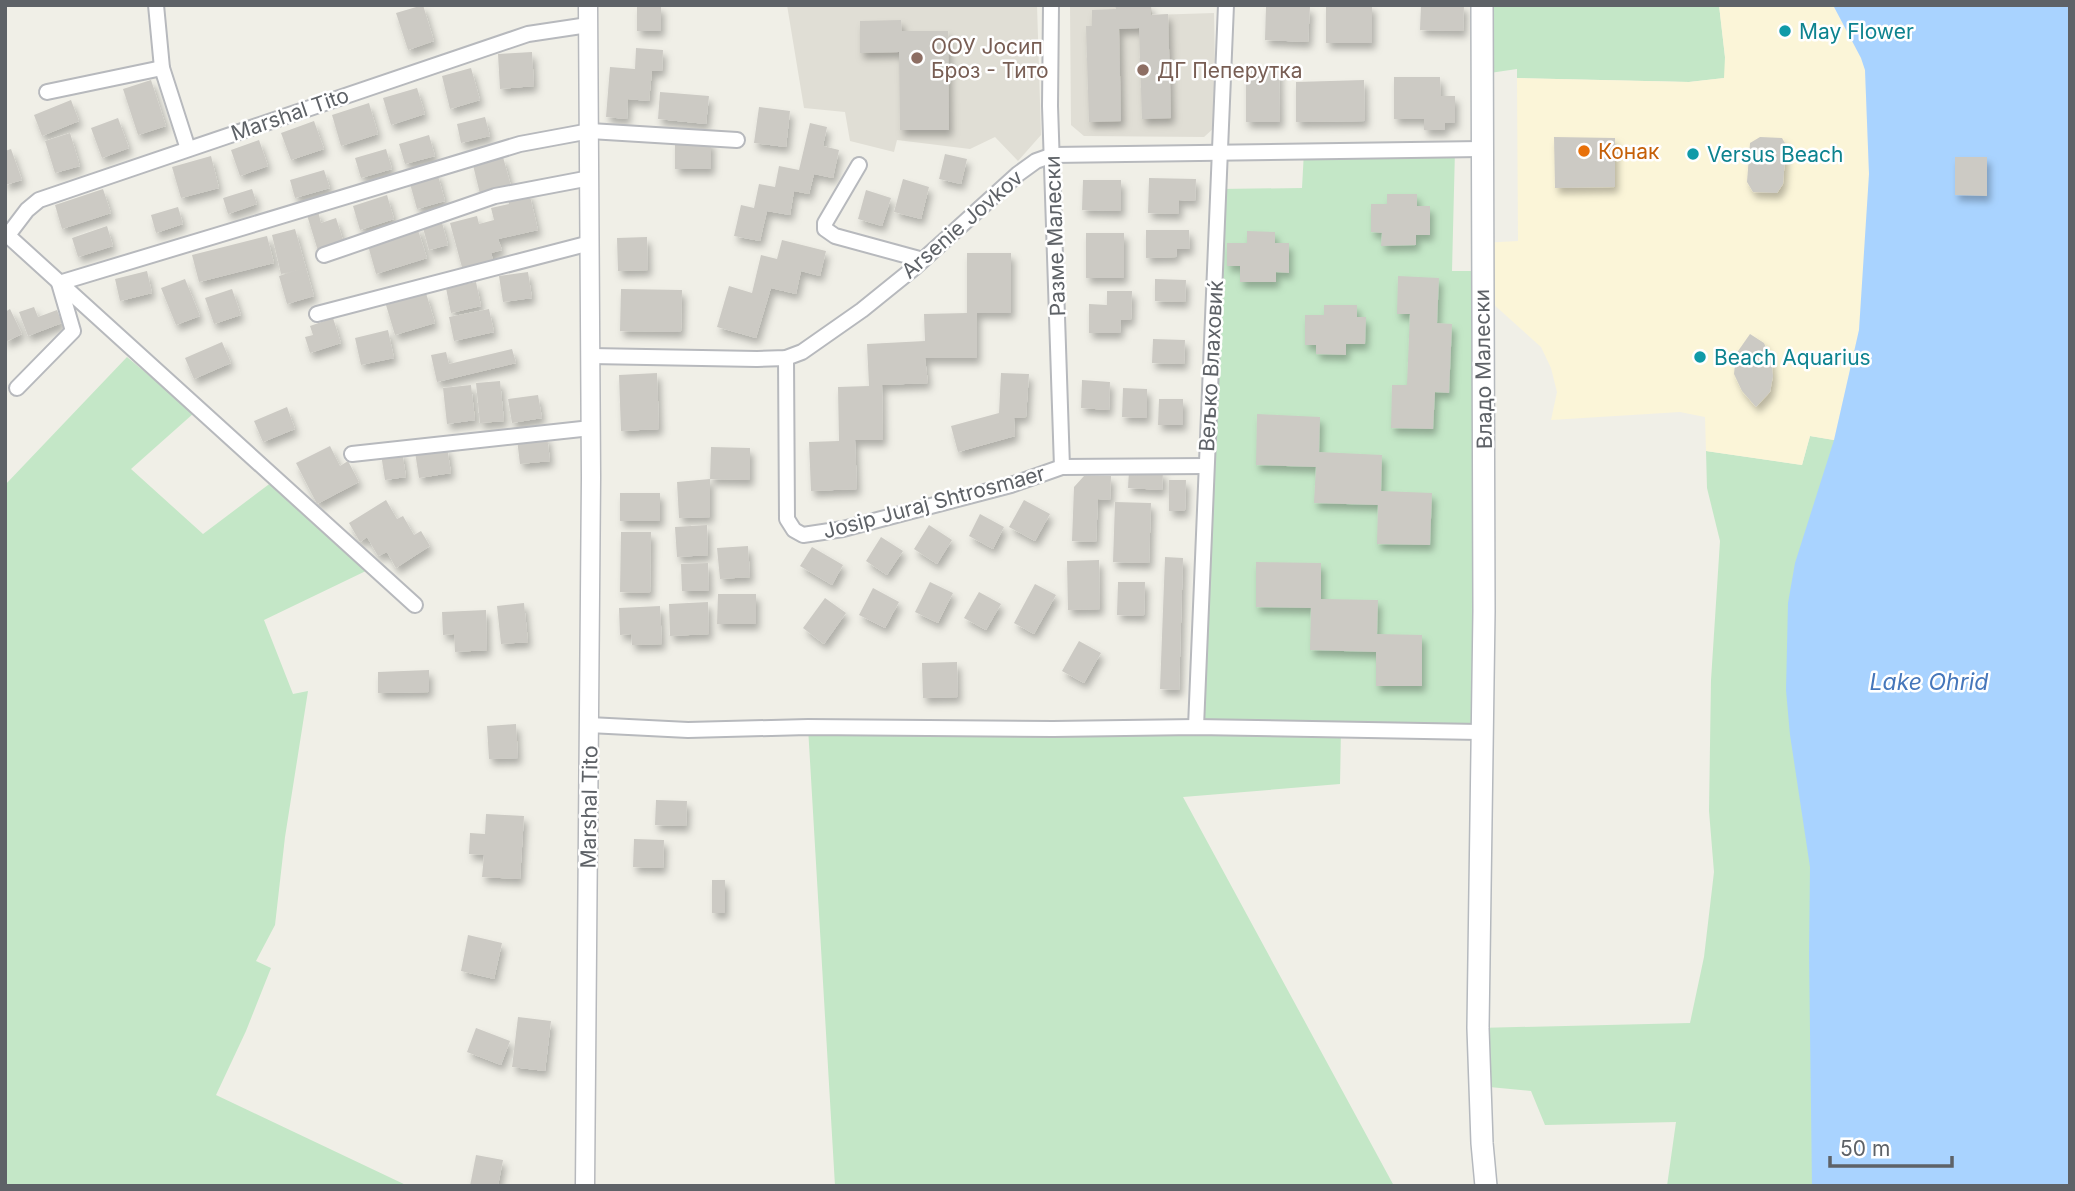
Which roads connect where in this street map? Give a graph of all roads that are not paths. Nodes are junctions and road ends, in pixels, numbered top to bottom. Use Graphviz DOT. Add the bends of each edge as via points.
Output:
graph roads {
  1 [pos="156,5"];
  2 [pos="588,5"];
  3 [pos="1051,5"];
  4 [pos="1226,5"];
  5 [pos="1482,5"];
  6 [pos="588,25"];
  7 [pos="162,68"];
  8 [pos="47,92"];
  9 [pos="590,131"];
  10 [pos="737,140"];
  11 [pos="188,149"];
  12 [pos="1481,149"];
  13 [pos="1220,153"];
  14 [pos="1053,155"];
  15 [pos="859,165"];
  16 [pos="590,178"];
  17 [pos="6,234"];
  18 [pos="590,243"];
  19 [pos="324,255"];
  20 [pos="923,260"];
  21 [pos="59,283"];
  22 [pos="317,314"];
  23 [pos="591,356"];
  24 [pos="786,358"];
  25 [pos="17,388"];
  26 [pos="591,428"];
  27 [pos="352,454"];
  28 [pos="1206,466"];
  29 [pos="1062,467"];
  30 [pos="415,605"];
  31 [pos="589,725"];
  32 [pos="1196,727"];
  33 [pos="1480,732"];
  34 [pos="585,1186"];
  35 [pos="1486,1186"];
  1 -- 7 [label="street"];
  2 -- 6 [label="street, Marshal Tito"];
  3 -- 14 [label="street, Разме Малески"];
  4 -- 13 [label="street, Вељко Влаховиќ"];
  5 -- 12 [label="main road, Владо Малески"];
  6 -- 9 [label="street, Marshal Tito"];
  6 -- 11 [label="street, Marshal Tito" via="528,34"];
  7 -- 8 [label="street"];
  7 -- 11 [label="street"];
  9 -- 10 [label="street"];
  9 -- 16 [label="street, Marshal Tito"];
  9 -- 21 [label="street" via="520,144"];
  11 -- 17 [label="street, Marshal Tito" via="38,200"];
  12 -- 13 [label="street, Arsenie Jovkov"];
  12 -- 33 [label="main road, Владо Малески" via="1484,571"];
  13 -- 14 [label="street, Arsenie Jovkov"];
  13 -- 28 [label="street, Вељко Влаховиќ"];
  14 -- 20 [label="street, Arsenie Jovkov" via="1018,174"];
  14 -- 29 [label="street, Разме Малески"];
  15 -- 20 [label="street" via="825,229 835,236"];
  16 -- 18 [label="street, Marshal Tito"];
  16 -- 19 [label="street" via="495,196"];
  17 -- 21 [label="street, Marshal Tito"];
  18 -- 22 [label="street"];
  18 -- 23 [label="street, Marshal Tito"];
  20 -- 24 [label="street, Arsenie Jovkov" via="819,342"];
  21 -- 25 [label="street, Marshal Tito" via="74,331"];
  21 -- 30 [label="street, Marshal Tito"];
  23 -- 24 [label="street, Arsenie Jovkov"];
  23 -- 26 [label="street, Marshal Tito"];
  24 -- 29 [label="street, Josip Juraj Shtrosmaer" via="786,519 803,535 843,529 1011,485"];
  26 -- 27 [label="street"];
  26 -- 31 [label="street, Marshal Tito"];
  28 -- 29 [label="street, Josip Juraj Shtrosmaer"];
  28 -- 32 [label="street, Вељко Влаховиќ"];
  31 -- 32 [label="street" via="688,730"];
  31 -- 34 [label="street, Marshal Tito"];
  32 -- 33 [label="street"];
  33 -- 35 [label="main road, Владо Малески" via="1478,1028"];
}
